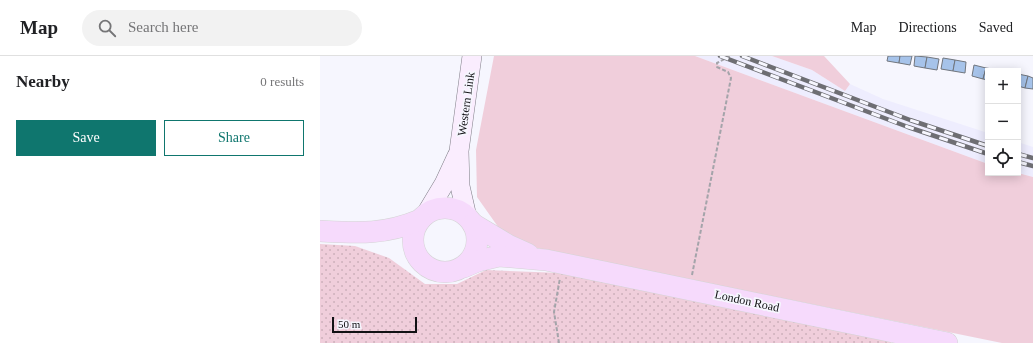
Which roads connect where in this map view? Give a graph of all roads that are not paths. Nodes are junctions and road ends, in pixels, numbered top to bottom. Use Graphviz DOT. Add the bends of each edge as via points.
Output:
graph roads {
  1 [pos="472,56"];
  2 [pos="459,151"];
  3 [pos="423,217"];
  4 [pos="470,220"];
  5 [pos="320,230"];
  6 [pos="353,233"];
  7 [pos="417,257"];
  8 [pos="554,261"];
  9 [pos="464,267"];
  10 [pos="947,343"];
  1 -- 2 [label="main road, Western Link"];
  2 -- 3 [label="main road, Western Link" via="444,184"];
  2 -- 4 [label="main road, Western Link" via="460,186"];
  3 -- 4 [label="main road, London Road" via="438,209 451,209"];
  3 -- 6 [label="main road, London Road" via="393,230"];
  3 -- 7 [label="main road" via="415,229 413,238"];
  4 -- 8 [label="main road, London Road" via="508,245"];
  4 -- 9 [label="main road" via="477,233 478,242 471,260"];
  5 -- 6 [label="main road, London Road"];
  6 -- 7 [label="main road, London Road" via="391,243"];
  7 -- 9 [label="main road, London Road" via="434,271 444,273"];
  8 -- 9 [label="main road, London Road" via="499,256"];
  8 -- 10 [label="main road, London Road"];
}
